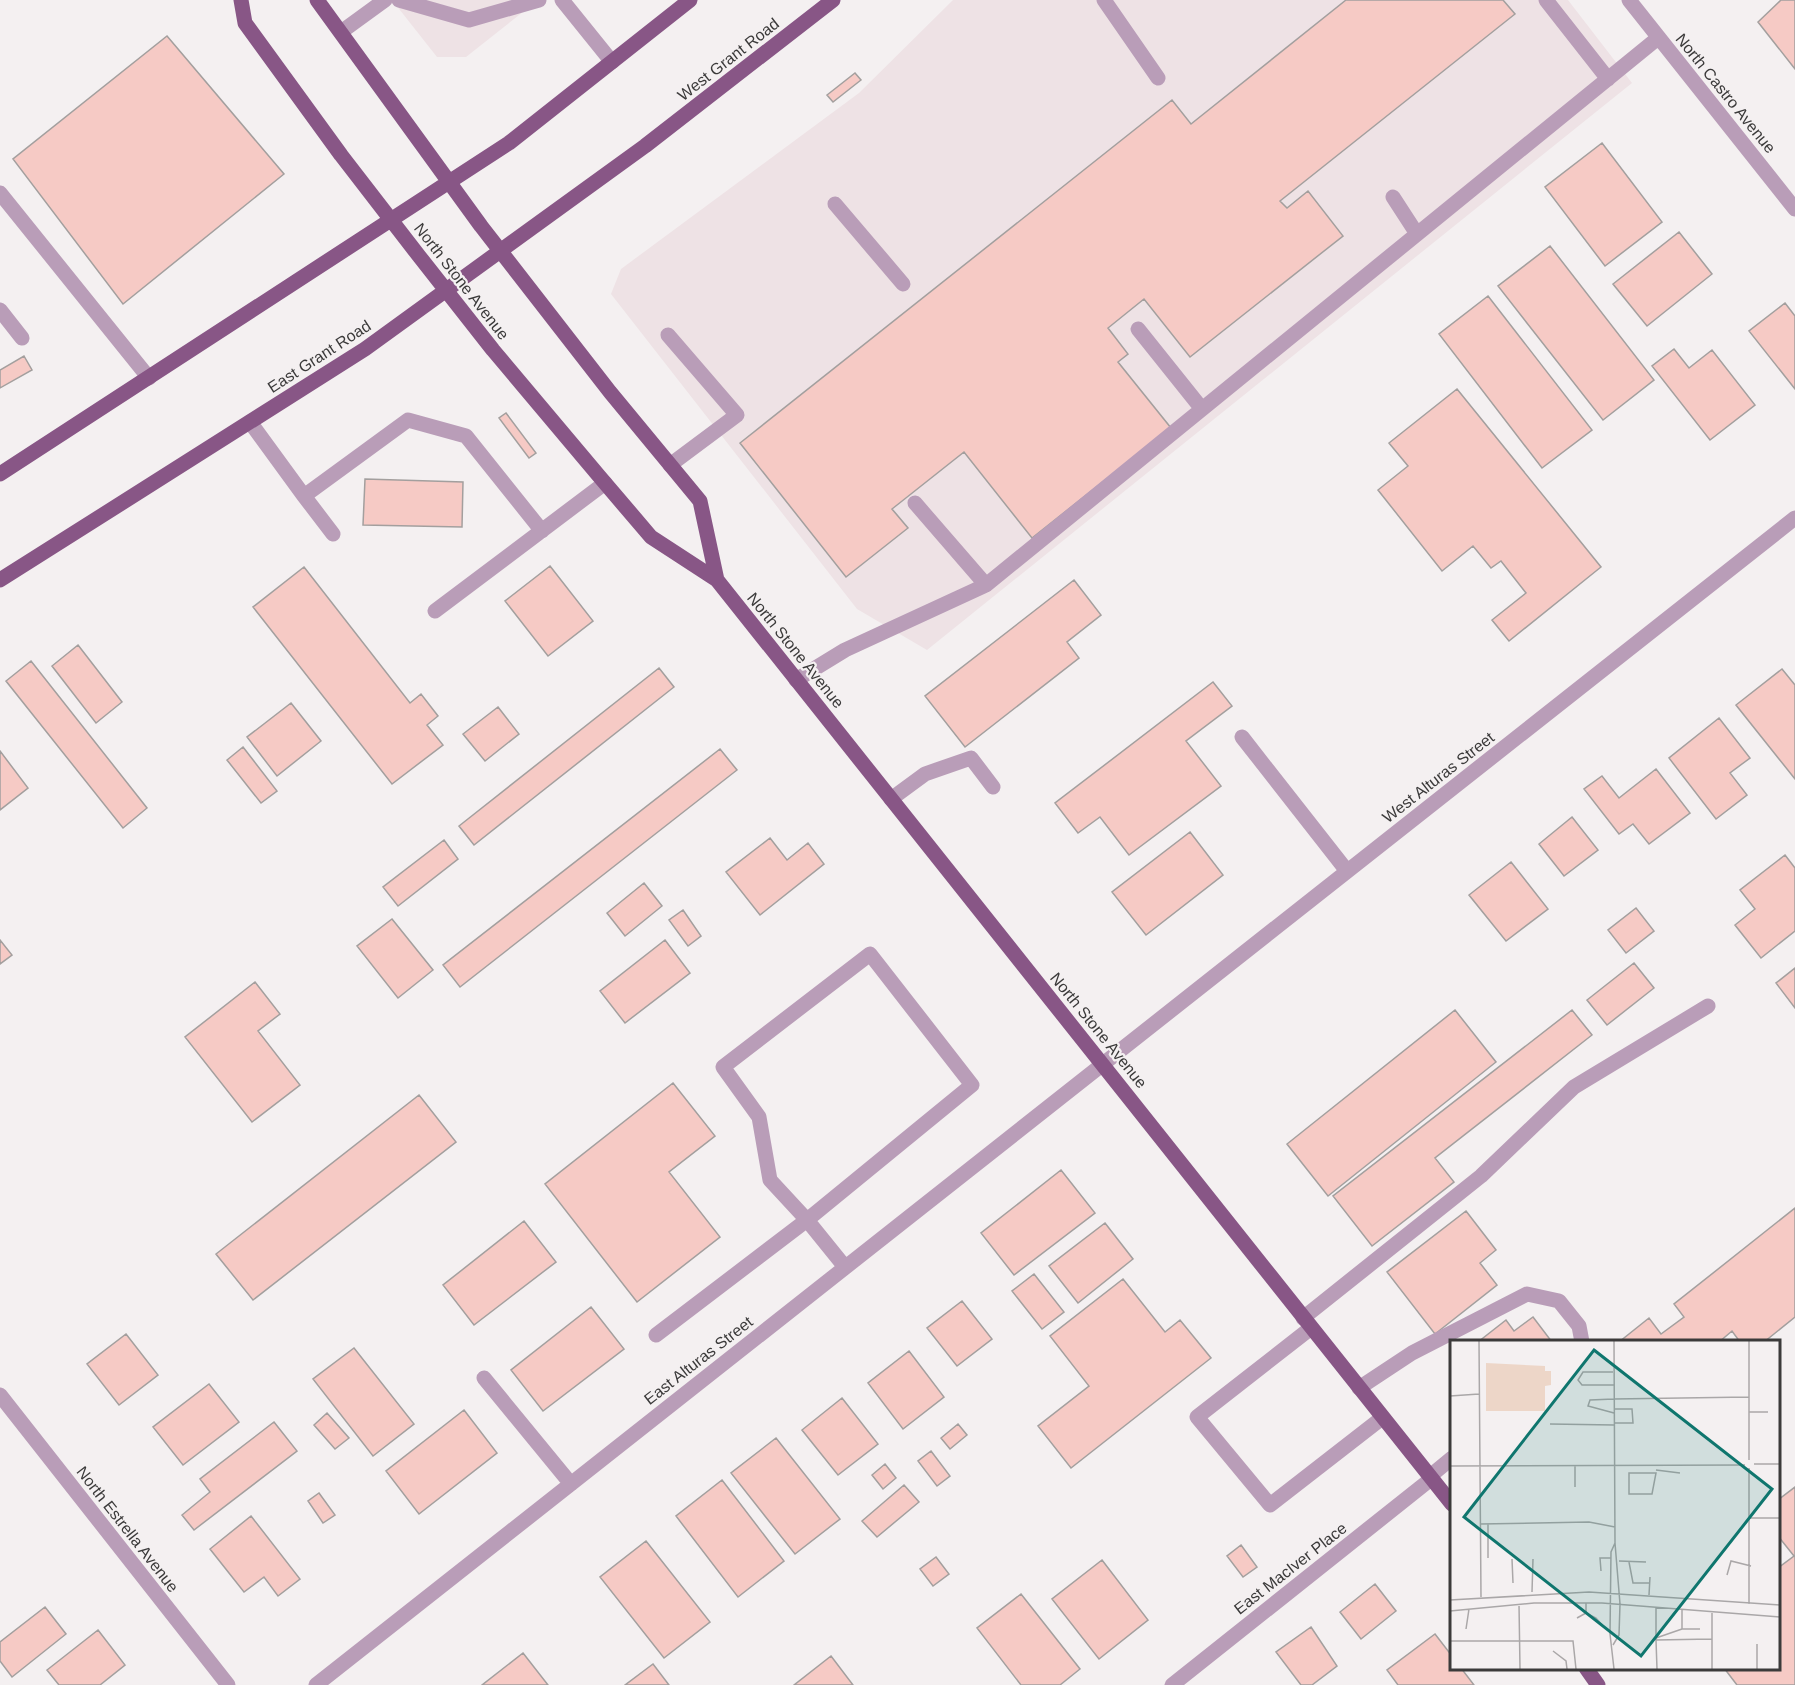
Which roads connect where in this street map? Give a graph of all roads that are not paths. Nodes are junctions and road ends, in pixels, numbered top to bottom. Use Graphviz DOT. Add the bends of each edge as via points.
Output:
graph roads {
  1 [pos="241,0"];
  2 [pos="318,0"];
  3 [pos="385,0"];
  4 [pos="399,0"];
  5 [pos="539,0"];
  6 [pos="562,0"];
  7 [pos="690,0"];
  8 [pos="833,0"];
  9 [pos="1104,0"];
  10 [pos="1546,0"];
  11 [pos="1629,0"];
  12 [pos="341,32"];
  13 [pos="1658,38"];
  14 [pos="612,62"];
  15 [pos="1158,78"];
  16 [pos="1608,79"];
  17 [pos="645,146"];
  18 [pos="450,183"];
  19 [pos="0,193"];
  20 [pos="1393,197"];
  21 [pos="835,204"];
  22 [pos="1795,209"];
  23 [pos="391,220"];
  24 [pos="1417,234"];
  25 [pos="500,250"];
  26 [pos="903,284"];
  27 [pos="446,290"];
  28 [pos="0,310"];
  29 [pos="1138,329"];
  30 [pos="668,334"];
  31 [pos="22,338"];
  32 [pos="149,378"];
  33 [pos="1202,409"];
  34 [pos="250,422"];
  35 [pos="670,465"];
  36 [pos="0,474"];
  37 [pos="605,483"];
  38 [pos="303,496"];
  39 [pos="915,503"];
  40 [pos="1795,518"];
  41 [pos="542,531"];
  42 [pos="333,534"];
  43 [pos="0,580"];
  44 [pos="717,580"];
  45 [pos="986,585"];
  46 [pos="435,612"];
  47 [pos="796,680"];
  48 [pos="1242,737"];
  49 [pos="993,787"];
  50 [pos="891,799"];
  51 [pos="1347,871"];
  52 [pos="1708,1006"];
  53 [pos="1103,1064"];
  54 [pos="807,1220"];
  55 [pos="845,1267"];
  56 [pos="1307,1323"];
  57 [pos="656,1335"];
  58 [pos="1582,1340"];
  59 [pos="484,1378"];
  60 [pos="1359,1388"];
  61 [pos="0,1395"];
  62 [pos="1382,1418"];
  63 [pos="1450,1460"];
  64 [pos="1430,1478"];
  65 [pos="571,1484"];
  66 [pos="1450,1502"];
  67 [pos="1587,1670"];
  68 [pos="228,1685"];
  69 [pos="316,1685"];
  70 [pos="1172,1685"];
  71 [pos="1598,1685"];
  1 -- 23 [label="main road, North Stone Avenue" via="244,23"];
  2 -- 12 [label="main road, North Stone Avenue"];
  3 -- 12 [label="street"];
  4 -- 5 [label="street" via="469,20"];
  6 -- 14 [label="street"];
  7 -- 14 [label="main road"];
  8 -- 17 [label="main road, West Grant Road"];
  9 -- 15 [label="street"];
  10 -- 16 [label="street"];
  11 -- 13 [label="street, North Castro Avenue"];
  12 -- 18 [label="main road, North Stone Avenue"];
  13 -- 16 [label="street"];
  13 -- 22 [label="street, North Castro Avenue"];
  14 -- 18 [label="main road" via="509,143"];
  16 -- 24 [label="street"];
  17 -- 25 [label="main road, East Grant Road"];
  18 -- 23 [label="main road"];
  18 -- 25 [label="main road, North Stone Avenue"];
  19 -- 32 [label="street"];
  20 -- 24 [label="street"];
  21 -- 26 [label="street"];
  23 -- 27 [label="main road, North Stone Avenue"];
  23 -- 32 [label="main road"];
  24 -- 33 [label="street"];
  25 -- 27 [label="main road, East Grant Road"];
  25 -- 35 [label="main road, North Stone Avenue"];
  27 -- 34 [label="main road, East Grant Road" via="365,349"];
  27 -- 37 [label="main road, North Stone Avenue"];
  28 -- 31 [label="street"];
  29 -- 33 [label="street"];
  30 -- 35 [label="street" via="737,415"];
  32 -- 36 [label="main road"];
  33 -- 45 [label="street"];
  34 -- 38 [label="street"];
  34 -- 43 [label="main road, East Grant Road"];
  35 -- 44 [label="main road, North Stone Avenue" via="700,501"];
  37 -- 41 [label="street"];
  37 -- 44 [label="main road, North Stone Avenue" via="651,537"];
  38 -- 41 [label="street" via="408,420 465,436"];
  38 -- 42 [label="street"];
  39 -- 45 [label="street"];
  40 -- 51 [label="street, West Alturas Street"];
  41 -- 46 [label="street"];
  44 -- 47 [label="main road, North Stone Avenue"];
  45 -- 47 [label="street" via="845,650"];
  47 -- 50 [label="main road, North Stone Avenue"];
  48 -- 51 [label="street"];
  49 -- 50 [label="street" via="971,758 925,774"];
  50 -- 53 [label="main road, North Stone Avenue"];
  51 -- 53 [label="street, West Alturas Street"];
  52 -- 56 [label="street" via="1574,1088 1481,1176"];
  53 -- 55 [label="street, East Alturas Street"];
  53 -- 56 [label="main road, North Stone Avenue"];
  54 -- 54 [label="street" via="972,1085 870,954 723,1067 759,1117 770,1180"];
  54 -- 55 [label="street"];
  54 -- 57 [label="street"];
  55 -- 65 [label="street, East Alturas Street"];
  56 -- 60 [label="main road, North Stone Avenue"];
  56 -- 62 [label="street" via="1197,1417 1270,1505"];
  58 -- 60 [label="street" via="1579,1326 1559,1301 1527,1294 1412,1353"];
  59 -- 65 [label="street"];
  60 -- 62 [label="main road, North Stone Avenue"];
  61 -- 68 [label="street, North Estrella Avenue"];
  62 -- 64 [label="main road, North Stone Avenue"];
  63 -- 64 [label="street, East MacIver Place"];
  64 -- 66 [label="main road, North Stone Avenue"];
  64 -- 70 [label="street, East MacIver Place"];
  65 -- 69 [label="street, East Alturas Street"];
  67 -- 71 [label="main road"];
}
